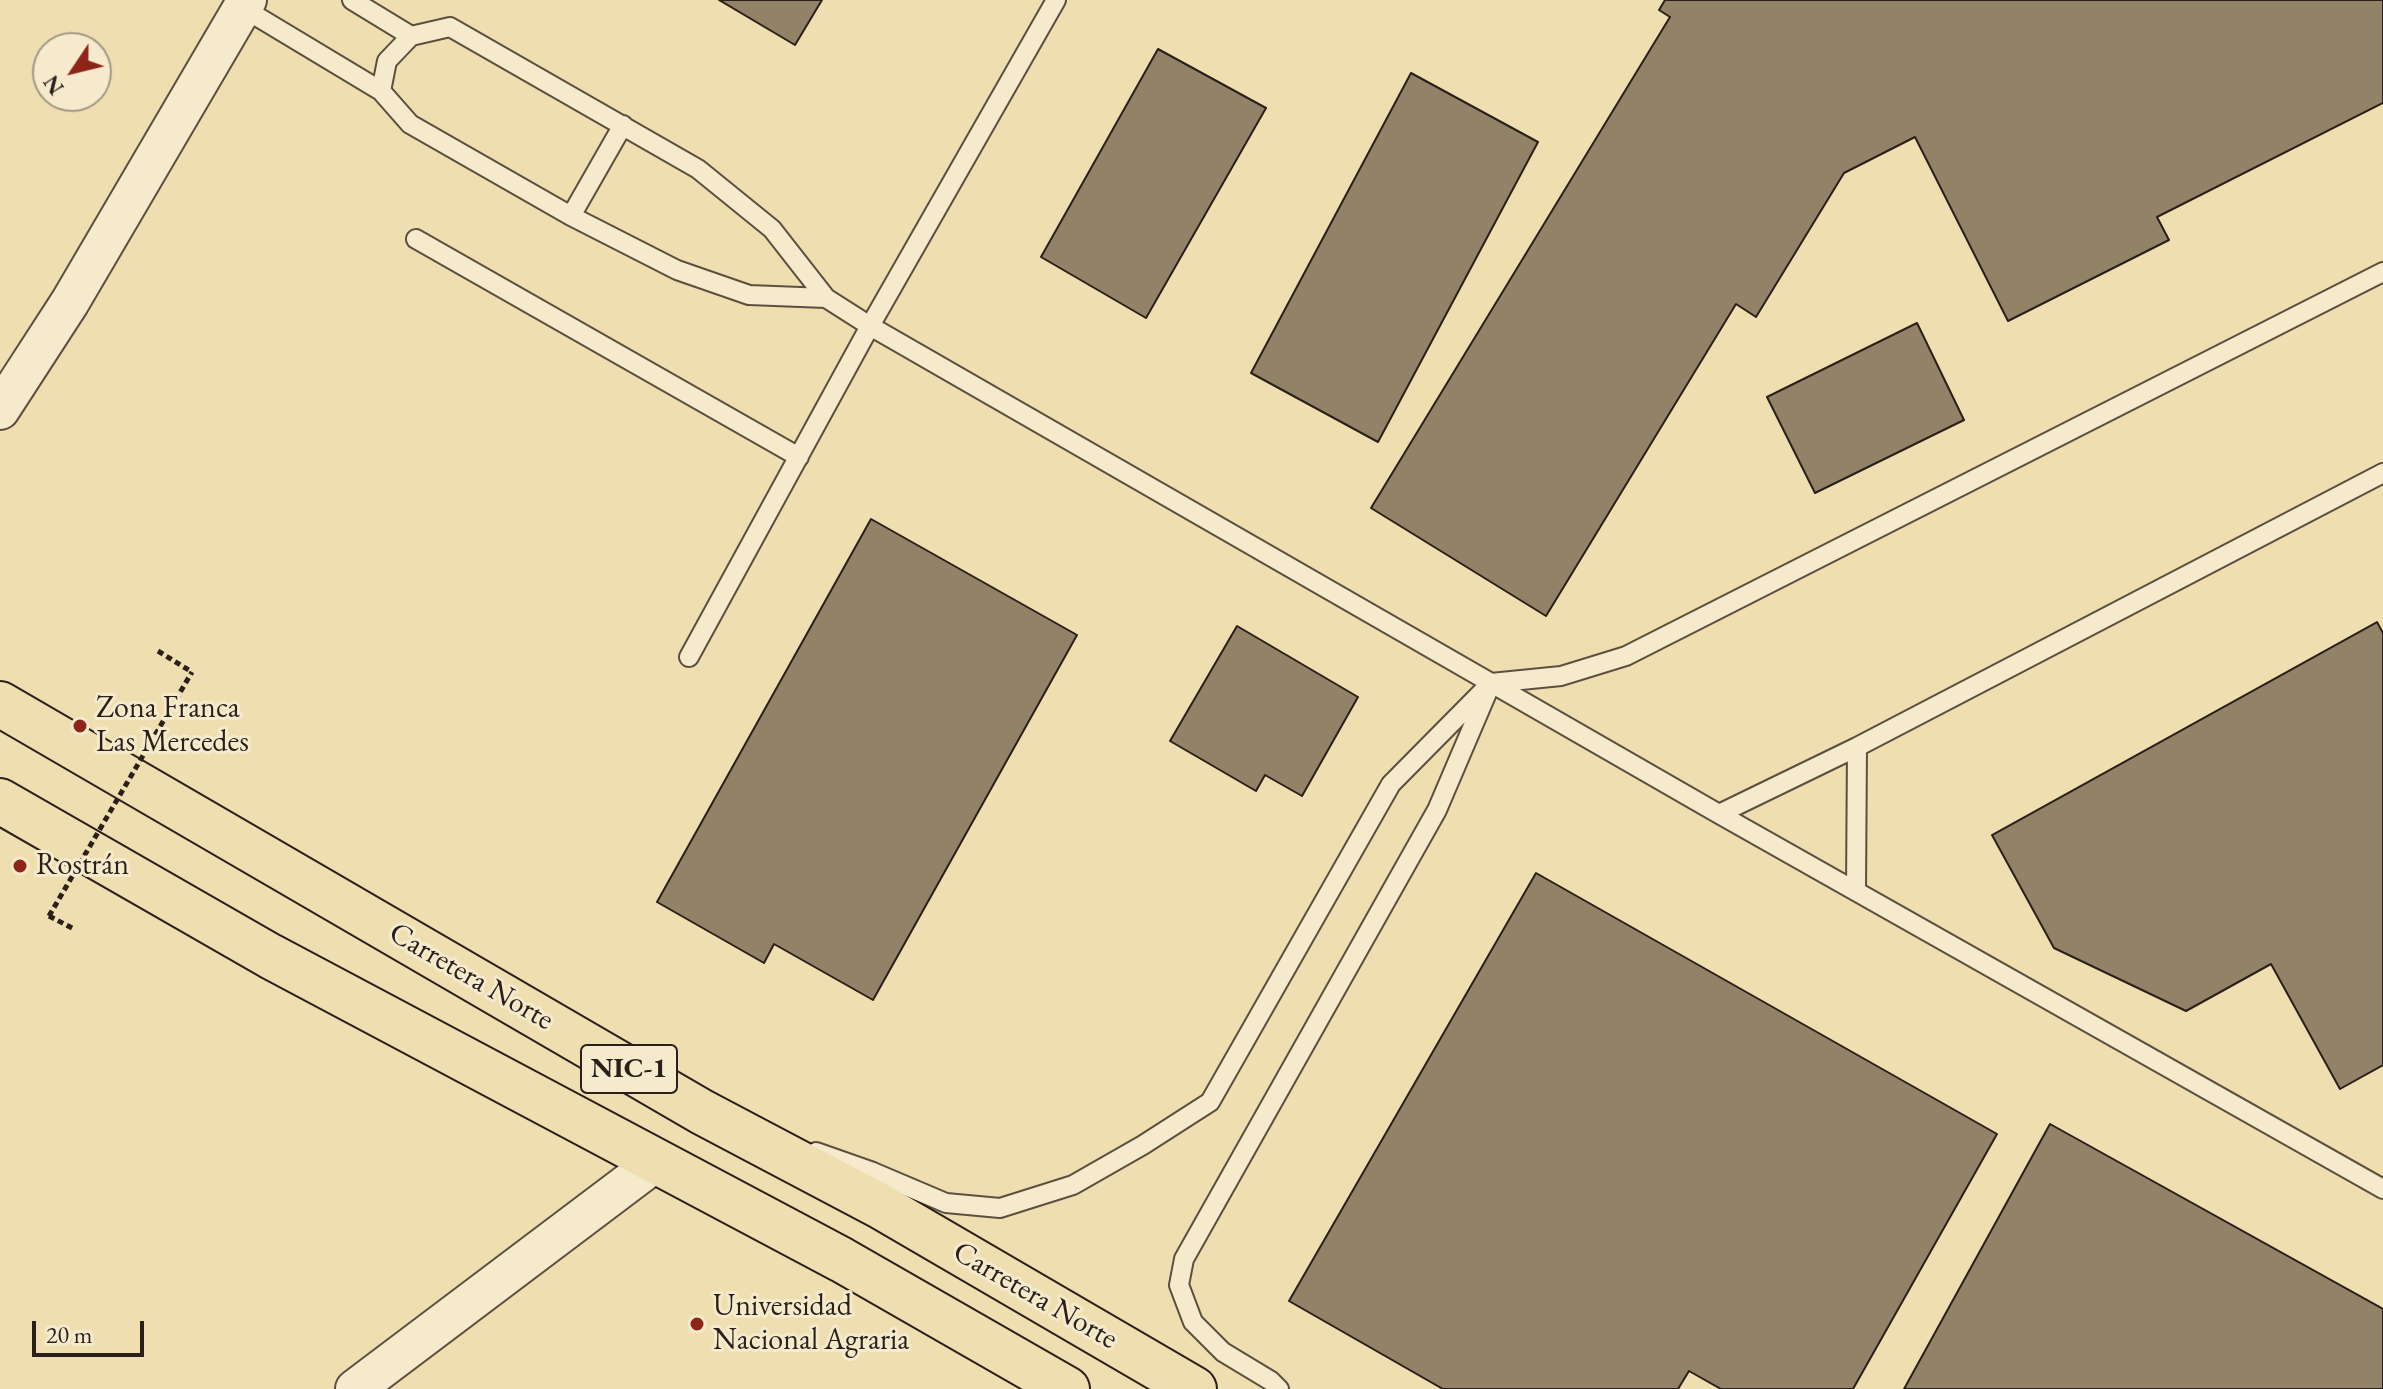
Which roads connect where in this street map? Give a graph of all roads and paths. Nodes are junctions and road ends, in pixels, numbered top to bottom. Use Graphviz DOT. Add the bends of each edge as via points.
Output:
graph roads {
  1 [pos="352,0"];
  2 [pos="1056,0"];
  3 [pos="245,4"];
  4 [pos="411,36"];
  5 [pos="381,91"];
  6 [pos="623,125"];
  7 [pos="571,216"];
  8 [pos="416,239"];
  9 [pos="2383,272"];
  10 [pos="826,298"];
  11 [pos="870,326"];
  12 [pos="0,410"];
  13 [pos="799,457"];
  14 [pos="2383,473"];
  15 [pos="158,651"];
  16 [pos="689,657"];
  17 [pos="1491,683"];
  18 [pos="0,704"];
  19 [pos="1857,747"];
  20 [pos="0,801"];
  21 [pos="1719,814"];
  22 [pos="1856,890"];
  23 [pos="74,929"];
  24 [pos="702,1112"];
  25 [pos="656,1162"];
  26 [pos="2383,1189"];
  27 [pos="355,1389"];
  28 [pos="1067,1389"];
  29 [pos="1194,1389"];
  30 [pos="1279,1389"];
  1 -- 4 [label="lane"];
  2 -- 11 [label="lane"];
  3 -- 5 [label="lane"];
  3 -- 12 [label="street" via="70,302"];
  4 -- 5 [label="lane" via="387,61"];
  4 -- 6 [label="lane" via="450,27"];
  5 -- 7 [label="lane" via="410,124"];
  6 -- 7 [label="lane"];
  6 -- 10 [label="lane" via="698,169 772,229"];
  7 -- 10 [label="lane" via="677,270 749,295"];
  8 -- 13 [label="lane"];
  9 -- 17 [label="lane" via="1626,656 1561,676"];
  10 -- 11 [label="lane"];
  11 -- 13 [label="lane"];
  11 -- 17 [label="lane"];
  13 -- 16 [label="lane"];
  14 -- 19 [label="lane"];
  15 -- 23 [label="path, bridge" via="192,672 49,916"];
  17 -- 21 [label="lane"];
  17 -- 24 [label="lane" via="1391,784 1210,1102 1073,1185 1000,1208 946,1203"];
  17 -- 30 [label="lane" via="1437,810 1184,1259 1179,1285 1193,1322 1223,1352"];
  18 -- 24 [label="highway, Carretera Norte / NIC-1"];
  19 -- 21 [label="lane"];
  19 -- 22 [label="lane"];
  20 -- 25 [label="highway, NIC-1" via="270,956"];
  21 -- 22 [label="lane"];
  22 -- 26 [label="lane"];
  24 -- 29 [label="highway, Carretera Norte / NIC-1" via="880,1206"];
  25 -- 27 [label="street"];
  25 -- 28 [label="highway, NIC-1" via="842,1260"];
}
